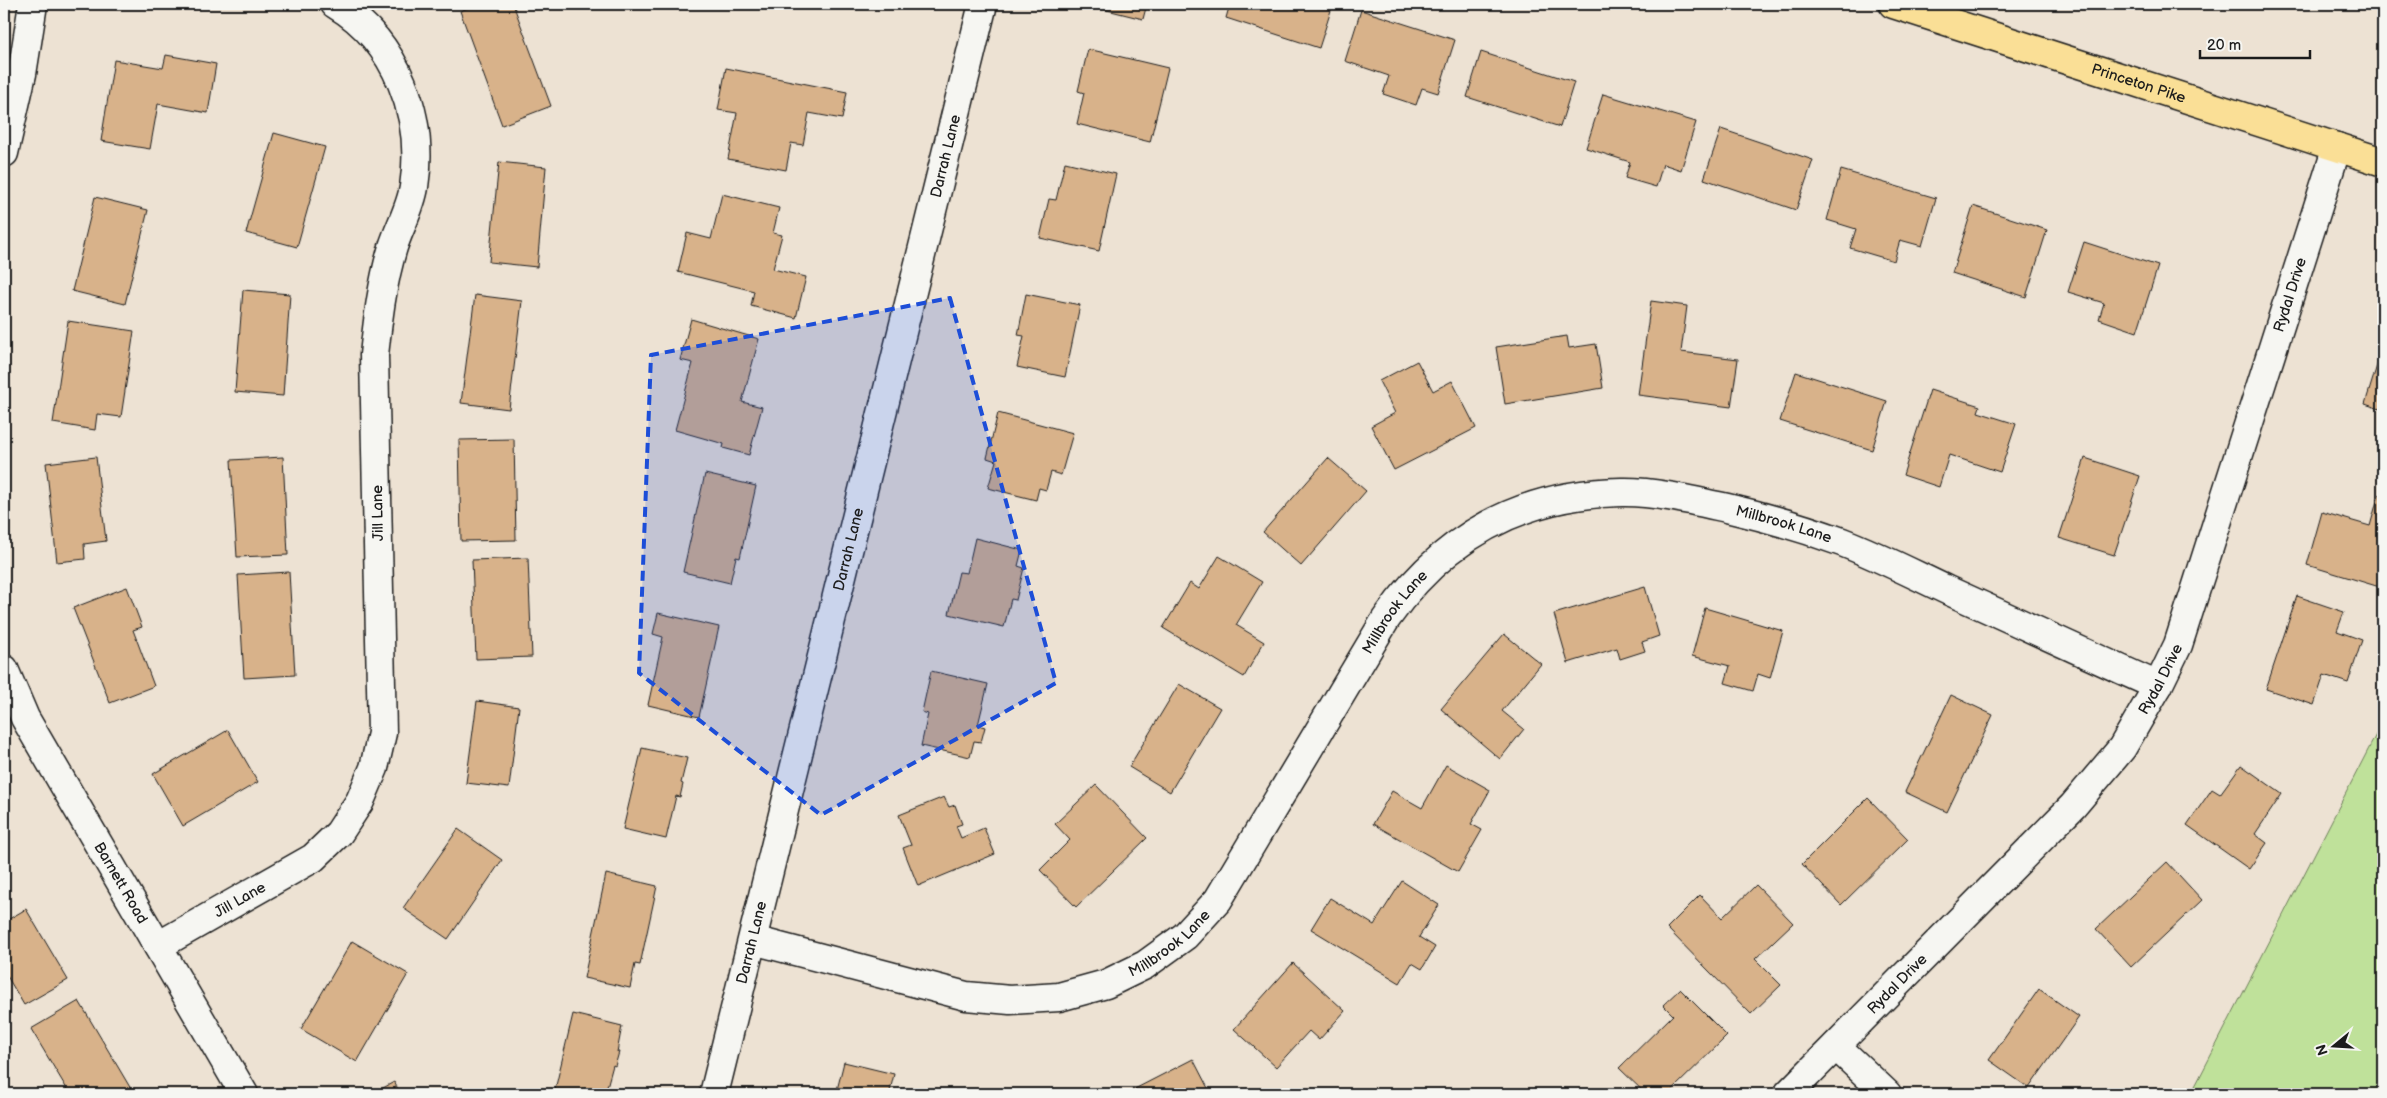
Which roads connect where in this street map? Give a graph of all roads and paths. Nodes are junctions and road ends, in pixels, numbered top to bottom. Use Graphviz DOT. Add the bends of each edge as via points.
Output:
graph roads {
  1 [pos="33,4"];
  2 [pos="335,4"];
  3 [pos="983,4"];
  4 [pos="1893,4"];
  5 [pos="2337,147"];
  6 [pos="4,153"];
  7 [pos="2383,162"];
  8 [pos="4,669"];
  9 [pos="2158,686"];
  10 [pos="752,940"];
  11 [pos="158,946"];
  12 [pos="1836,1046"];
  13 [pos="244,1094"];
  14 [pos="714,1094"];
  15 [pos="1788,1094"];
  16 [pos="1887,1094"];
  1 -- 6 [label="street" via="22,74"];
  2 -- 11 [label="street, Jill Lane" via="372,34 394,65 411,105 418,145 414,188 379,305 374,355 382,733 374,768 360,801 339,833 313,858"];
  3 -- 10 [label="street, Darrah Lane"];
  4 -- 5 [label="main road, Princeton Pike"];
  5 -- 7 [label="main road, Princeton Pike"];
  5 -- 9 [label="street, Rydal Drive" via="2178,644"];
  8 -- 11 [label="street, Barnett Road" via="25,718"];
  9 -- 10 [label="street, Millbrook Lane" via="1843,543 1769,518 1693,500 1623,492 1566,496 1516,510 1470,534 1433,563 1404,594 1218,900 1185,936 1145,965 1106,984 1059,997 1010,1000 966,996"];
  9 -- 12 [label="street, Rydal Drive" via="2122,748 2073,806"];
  10 -- 14 [label="street, Darrah Lane"];
  11 -- 13 [label="street, Barnett Road"];
  12 -- 15 [label="street, Rydal Drive"];
  12 -- 16 [label="street"];
}
